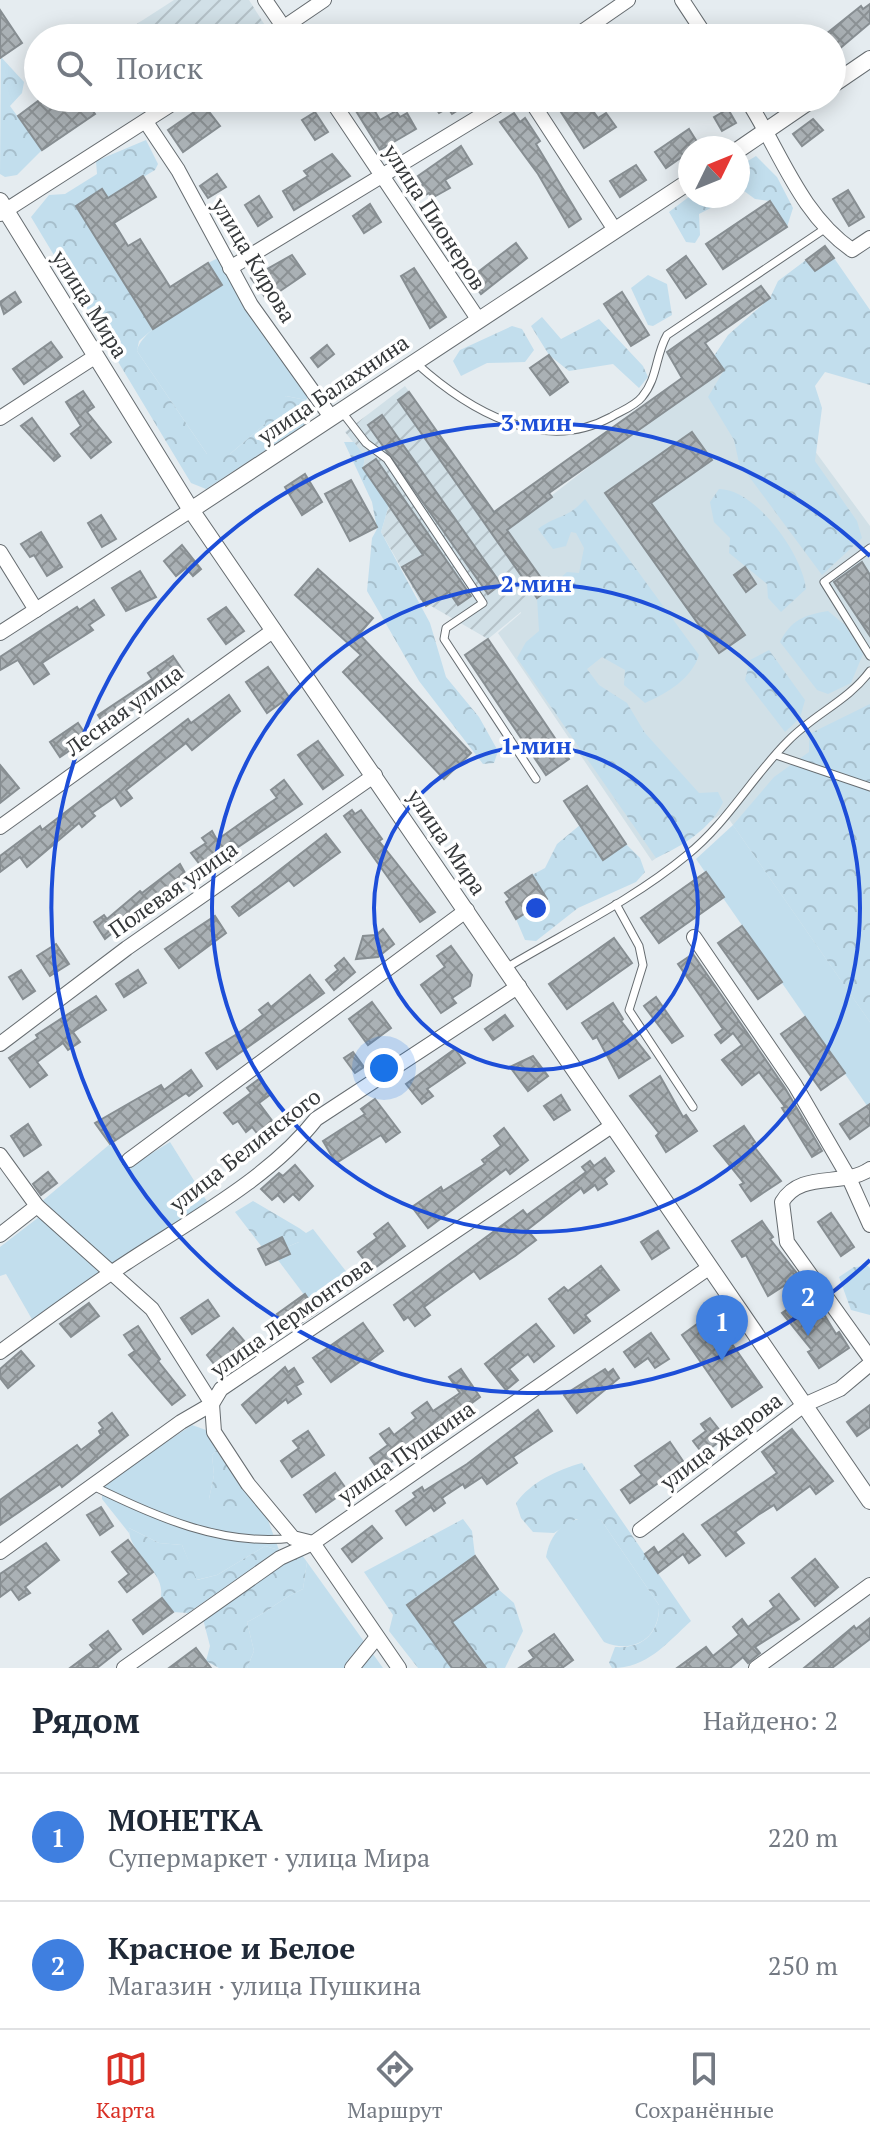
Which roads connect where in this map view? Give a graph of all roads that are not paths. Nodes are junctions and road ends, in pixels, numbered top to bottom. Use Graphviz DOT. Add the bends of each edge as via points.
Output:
graph roads {
  1 [pos="265,0"];
  2 [pos="324,0"];
  3 [pos="628,0"];
  4 [pos="682,0"];
  5 [pos="281,24"];
  6 [pos="297,24"];
  7 [pos="593,24"];
  8 [pos="698,24"];
  9 [pos="870,59"];
  10 [pos="846,75"];
  11 [pos="161,112"];
  12 [pos="339,112"];
  13 [pos="487,112"];
  14 [pos="538,112"];
  15 [pos="755,112"];
  16 [pos="794,112"];
  17 [pos="146,122"];
  18 [pos="768,131"];
  19 [pos="750,142"];
  20 [pos="382,177"];
  21 [pos="678,189"];
  22 [pos="2,208"];
  23 [pos="826,228"];
  24 [pos="615,230"];
  25 [pos="870,238"];
  26 [pos="230,268"];
  27 [pos="478,319"];
  28 [pos="96,356"];
  29 [pos="414,361"];
  30 [pos="336,414"];
  31 [pos="0,418"];
  32 [pos="191,510"];
  33 [pos="870,548"];
  34 [pos="0,552"];
  35 [pos="36,610"];
  36 [pos="274,630"];
  37 [pos="0,633"];
  38 [pos="870,656"];
  39 [pos="870,671"];
  40 [pos="776,755"];
  41 [pos="375,775"];
  42 [pos="536,779"];
  43 [pos="870,787"];
  44 [pos="0,827"];
  45 [pos="616,904"];
  46 [pos="467,910"];
  47 [pos="694,937"];
  48 [pos="506,968"];
  49 [pos="519,986"];
  50 [pos="0,1044"];
  51 [pos="693,1107"];
  52 [pos="613,1125"];
  53 [pos="0,1155"];
  54 [pos="129,1160"];
  55 [pos="870,1169"];
  56 [pos="849,1178"];
  57 [pos="37,1206"];
  58 [pos="870,1225"];
  59 [pos="0,1235"];
  60 [pos="710,1267"];
  61 [pos="112,1271"];
  62 [pos="0,1352"];
  63 [pos="870,1358"];
  64 [pos="870,1364"];
  65 [pos="212,1404"];
  66 [pos="804,1405"];
  67 [pos="93,1486"];
  68 [pos="870,1501"];
  69 [pos="640,1530"];
  70 [pos="293,1538"];
  71 [pos="313,1543"];
  72 [pos="0,1552"];
  73 [pos="870,1585"];
  74 [pos="377,1637"];
  75 [pos="124,1668"];
  76 [pos="352,1668"];
  77 [pos="399,1668"];
  78 [pos="756,1668"];
  1 -- 5 [label="street"];
  2 -- 6 [label="street"];
  3 -- 7 [label="street"];
  4 -- 8 [label="street"];
  9 -- 10 [label="street"];
  11 -- 17 [label="street"];
  12 -- 20 [label="street, улица Пионеров"];
  13 -- 20 [label="street"];
  14 -- 24 [label="street"];
  15 -- 18 [label="street"];
  16 -- 18 [label="street"];
  17 -- 22 [label="street"];
  17 -- 26 [label="street, улица Кирова"];
  18 -- 19 [label="street"];
  18 -- 23 [label="street" via="782,165"];
  20 -- 26 [label="street"];
  20 -- 27 [label="street, улица Пионеров"];
  21 -- 24 [label="street, улица Балахнина"];
  22 -- 28 [label="street, улица Мира"];
  23 -- 25 [label="street" via="852,250"];
  23 -- 29 [label="lane" via="667,335 655,381 639,401 599,424 577,430 522,427 479,411"];
  24 -- 27 [label="street, улица Балахнина"];
  26 -- 30 [label="street, улица Кирова" via="251,305"];
  27 -- 29 [label="street, улица Балахнина"];
  28 -- 31 [label="street"];
  28 -- 32 [label="street, улица Мира"];
  29 -- 30 [label="street, улица Балахнина"];
  30 -- 32 [label="street, улица Балахнина"];
  30 -- 42 [label="lane" via="387,459 483,603 446,628 444,639"];
  32 -- 35 [label="street, улица Балахнина"];
  32 -- 36 [label="street, улица Мира"];
  33 -- 38 [label="lane" via="824,582"];
  34 -- 35 [label="street"];
  35 -- 37 [label="street, улица Балахнина"];
  36 -- 41 [label="street, улица Мира"];
  36 -- 44 [label="street, Лесная улица"];
  39 -- 40 [label="lane" via="855,692 821,711"];
  40 -- 43 [label="lane"];
  40 -- 45 [label="lane" via="687,855"];
  41 -- 46 [label="street, улица Мира"];
  41 -- 50 [label="street, Полевая улица"];
  45 -- 48 [label="lane"];
  45 -- 51 [label="lane" via="639,946 643,965 629,1010"];
  46 -- 48 [label="street, улица Мира"];
  46 -- 54 [label="street"];
  47 -- 56 [label="street" via="795,1085"];
  48 -- 49 [label="street, улица Мира"];
  49 -- 52 [label="street, улица Мира"];
  49 -- 61 [label="street, улица Белинского" via="316,1119 300,1140 218,1203"];
  52 -- 60 [label="street, улица Мира"];
  52 -- 65 [label="street, улица Лермонтова" via="221,1389"];
  53 -- 57 [label="street"];
  55 -- 56 [label="street"];
  56 -- 58 [label="street"];
  56 -- 63 [label="street" via="803,1182 782,1202 782,1224 787,1242"];
  57 -- 59 [label="street"];
  57 -- 61 [label="street"];
  60 -- 66 [label="street, улица Мира"];
  60 -- 71 [label="street, улица Пушкина"];
  61 -- 62 [label="street, улица Белинского"];
  61 -- 65 [label="street" via="152,1309"];
  64 -- 66 [label="street, улица Жарова" via="840,1389"];
  65 -- 67 [label="street, улица Лермонтова"];
  65 -- 70 [label="street" via="214,1432"];
  66 -- 68 [label="street, улица Мира"];
  66 -- 69 [label="street, улица Жарова"];
  67 -- 70 [label="lane" via="179,1526"];
  67 -- 72 [label="street, улица Лермонтова"];
  70 -- 71 [label="street"];
  71 -- 74 [label="street"];
  71 -- 75 [label="street, улица Пушкина" via="280,1558"];
  73 -- 78 [label="street"];
  74 -- 76 [label="street"];
  74 -- 77 [label="street"];
}
